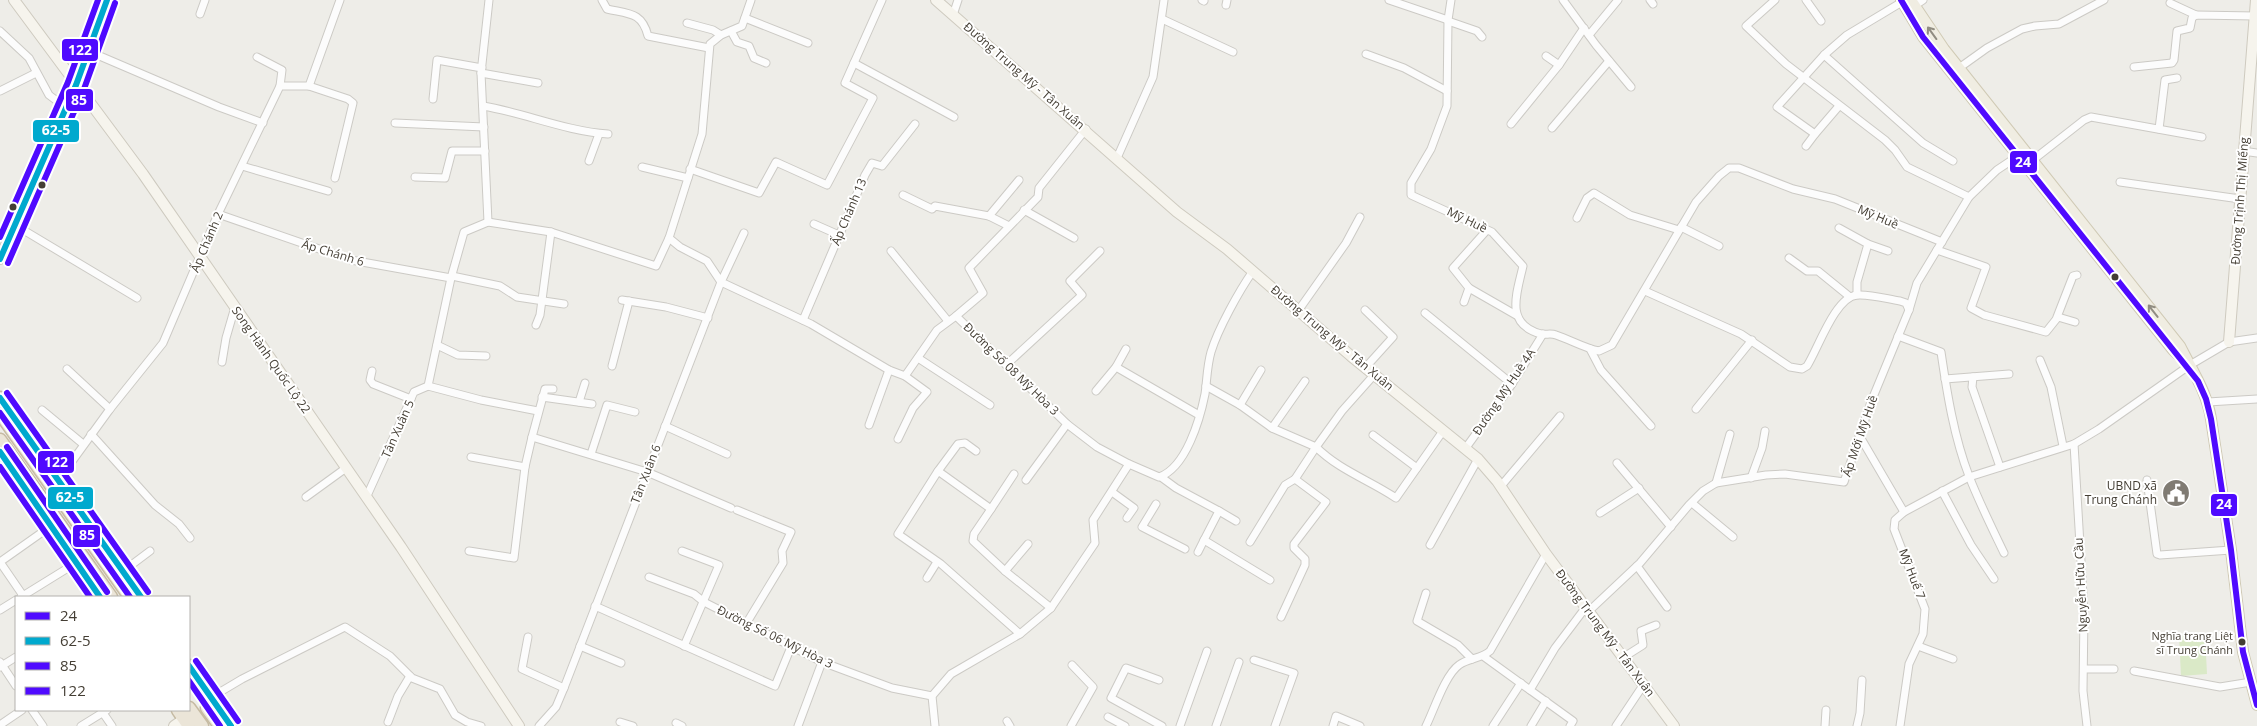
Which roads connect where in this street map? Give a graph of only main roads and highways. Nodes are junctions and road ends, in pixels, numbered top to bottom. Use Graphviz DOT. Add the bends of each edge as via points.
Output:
graph roads {
  1 [pos="1907,2"];
  2 [pos="2190,365"];
  3 [pos="0,398"];
  4 [pos="0,413"];
  5 [pos="0,440"];
  6 [pos="0,452"];
  7 [pos="8,464"];
  8 [pos="55,484"];
  9 [pos="120,574"];
  10 [pos="99,596"];
  11 [pos="110,596"];
  12 [pos="130,596"];
  13 [pos="141,596"];
  14 [pos="190,668"];
  15 [pos="190,683"];
  16 [pos="2257,705"];
  17 [pos="183,718"];
  18 [pos="202,726"];
  19 [pos="220,726"];
  20 [pos="231,726"];
  2 -- 1 [label="main road, one-way" via="2180,346"];
  1 -- 2 [label="main road" via="1923,37 2173,350"];
  2 -- 16 [label="main road" via="2208,402 2243,652"];
  3 -- 8 [label="highway"];
  4 -- 8 [label="highway"];
  5 -- 7 [label="highway"];
  6 -- 7 [label="highway"];
  7 -- 10 [label="highway"];
  7 -- 11 [label="highway"];
  8 -- 9 [label="highway"];
  9 -- 12 [label="highway"];
  9 -- 13 [label="highway"];
  14 -- 20 [label="highway"];
  15 -- 19 [label="highway"];
  17 -- 18 [label="highway"];
}
